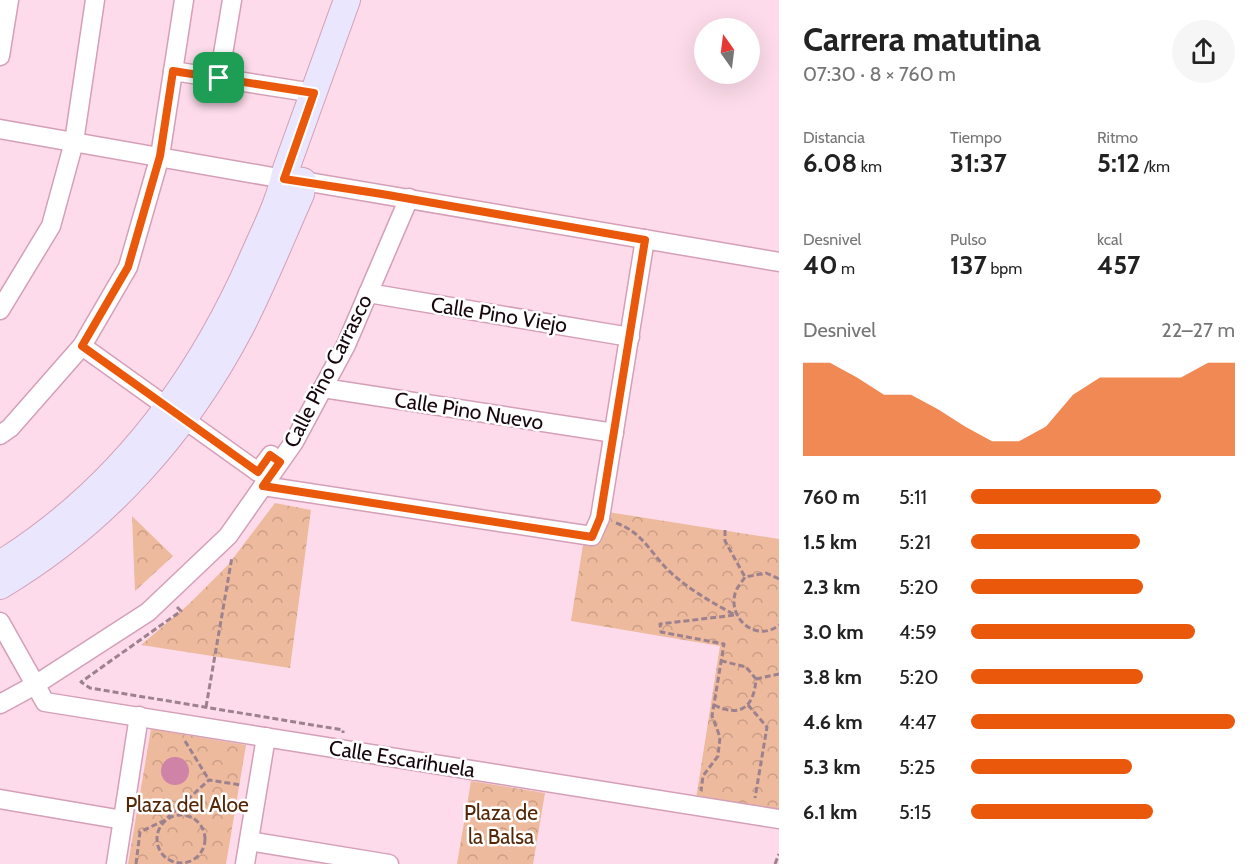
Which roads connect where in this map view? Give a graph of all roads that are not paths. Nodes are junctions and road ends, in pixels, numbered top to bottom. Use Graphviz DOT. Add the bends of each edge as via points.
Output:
graph roads {
  1 [pos="9,0"];
  2 [pos="95,0"];
  3 [pos="184,0"];
  4 [pos="232,0"];
  5 [pos="347,0"];
  6 [pos="0,56"];
  7 [pos="173,71"];
  8 [pos="219,78"];
  9 [pos="314,93"];
  10 [pos="0,129"];
  11 [pos="74,142"];
  12 [pos="160,156"];
  13 [pos="294,180"];
  14 [pos="409,198"];
  15 [pos="645,240"];
  16 [pos="779,262"];
  17 [pos="368,293"];
  18 [pos="0,310"];
  19 [pos="630,337"];
  20 [pos="82,346"];
  21 [pos="323,388"];
  22 [pos="176,413"];
  23 [pos="614,433"];
  24 [pos="0,435"];
  25 [pos="280,462"];
  26 [pos="263,486"];
  27 [pos="0,564"];
  28 [pos="0,586"];
  29 [pos="0,622"];
  30 [pos="35,685"];
  31 [pos="0,704"];
  32 [pos="139,716"];
  33 [pos="266,737"];
  34 [pos="0,799"];
  35 [pos="779,819"];
  36 [pos="123,820"];
  37 [pos="249,841"];
  38 [pos="116,864"];
  39 [pos="245,864"];
  40 [pos="389,864"];
  1 -- 6 [label="street"];
  2 -- 11 [label="street"];
  3 -- 7 [label="street"];
  4 -- 8 [label="street"];
  5 -- 9 [label="street"];
  7 -- 8 [label="street"];
  7 -- 12 [label="street"];
  8 -- 9 [label="street"];
  9 -- 13 [label="street"];
  10 -- 11 [label="street"];
  11 -- 12 [label="street"];
  11 -- 18 [label="street" via="51,226"];
  12 -- 13 [label="street"];
  12 -- 20 [label="street" via="128,267"];
  13 -- 14 [label="street"];
  13 -- 22 [label="street" via="276,204"];
  14 -- 15 [label="street"];
  14 -- 17 [label="street, Calle Pino Carrasco"];
  15 -- 16 [label="street"];
  15 -- 19 [label="street"];
  17 -- 19 [label="street, Calle Pino Viejo"];
  17 -- 21 [label="street, Calle Pino Carrasco"];
  19 -- 23 [label="street"];
  20 -- 22 [label="street"];
  20 -- 24 [label="street"];
  21 -- 23 [label="street, Calle Pino Nuevo"];
  21 -- 25 [label="street, Calle Pino Carrasco"];
  22 -- 25 [label="street" via="258,472 270,455"];
  22 -- 27 [label="street" via="90,498 42,537"];
  22 -- 28 [label="street" via="151,460 102,512 52,553"];
  23 -- 26 [label="street" via="600,518 592,537"];
  25 -- 26 [label="street, Calle Pino Carrasco"];
  26 -- 30 [label="street, Calle Pino Carrasco" via="228,536 148,612"];
  29 -- 30 [label="street"];
  30 -- 31 [label="street, Calle Pino Carrasco"];
  30 -- 32 [label="street, Calle Escarihuela" via="45,702"];
  32 -- 33 [label="street, Calle Escarihuela"];
  32 -- 36 [label="street"];
  33 -- 35 [label="street, Calle Escarihuela"];
  33 -- 37 [label="street"];
  34 -- 36 [label="street"];
  36 -- 38 [label="street"];
  37 -- 39 [label="street"];
  37 -- 40 [label="street"];
}
